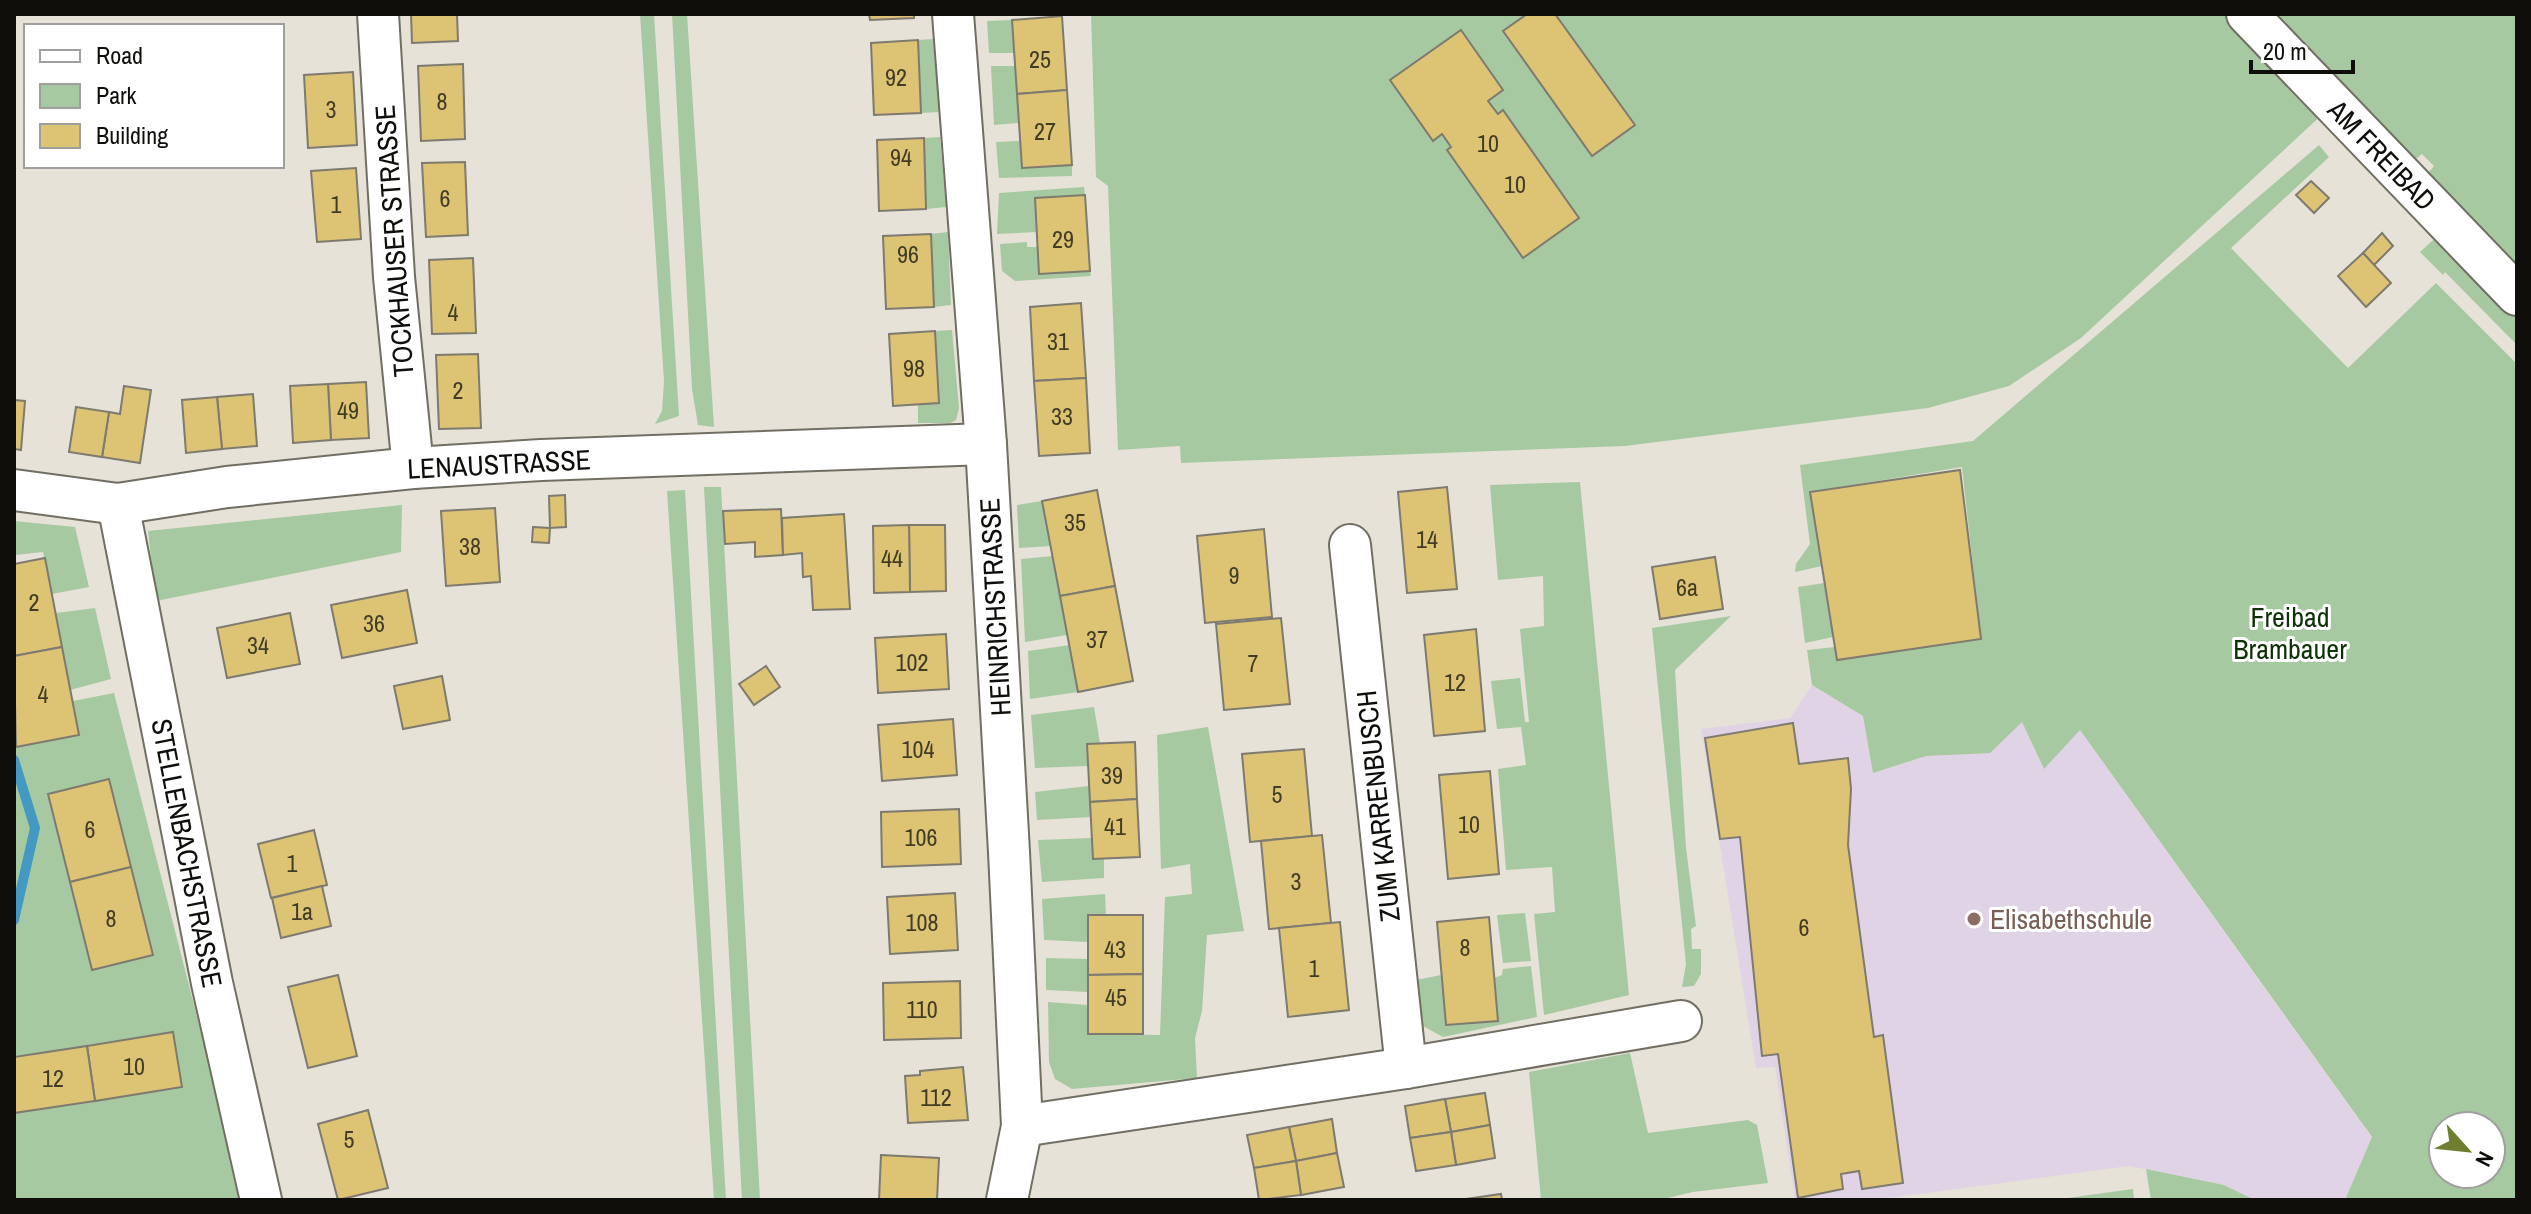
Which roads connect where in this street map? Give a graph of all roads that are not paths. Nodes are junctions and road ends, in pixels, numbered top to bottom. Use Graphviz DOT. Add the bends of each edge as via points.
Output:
graph roads {
  1 [pos="378,14"];
  2 [pos="953,14"];
  3 [pos="2247,14"];
  4 [pos="2517,295"];
  5 [pos="986,444"];
  6 [pos="413,468"];
  7 [pos="14,490"];
  8 [pos="118,504"];
  9 [pos="1350,545"];
  10 [pos="1681,1021"];
  11 [pos="1406,1068"];
  12 [pos="1022,1126"];
  13 [pos="261,1200"];
  14 [pos="1007,1200"];
  1 -- 6 [label="street, TOCKHAUSER STRASSE" via="394,277"];
  2 -- 5 [label="street, HEINRICHSTRASSE"];
  3 -- 4 [label="street, AM FREIBAD"];
  5 -- 6 [label="street, LENAUSTRASSE"];
  5 -- 12 [label="street, HEINRICHSTRASSE"];
  6 -- 8 [label="street, LENAUSTRASSE"];
  7 -- 8 [label="street, LENAUSTRASSE"];
  8 -- 13 [label="street, STELLENBACHSTRASSE" via="212,983"];
  9 -- 11 [label="street, ZUM KARRENBUSCH"];
  10 -- 11 [label="street"];
  11 -- 12 [label="street"];
  12 -- 14 [label="street, HEINRICHSTRASSE"];
}
